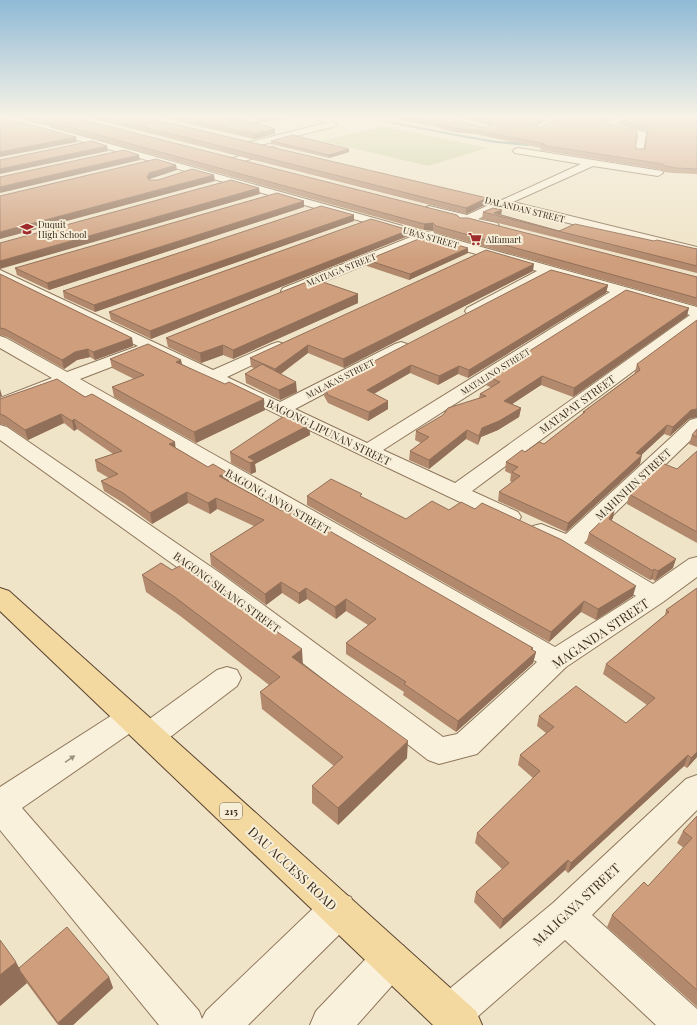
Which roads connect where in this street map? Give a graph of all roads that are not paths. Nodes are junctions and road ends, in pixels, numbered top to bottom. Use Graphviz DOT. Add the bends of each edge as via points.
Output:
graph roads {
  1 [pos="140,165"];
  2 [pos="175,165"];
  3 [pos="216,165"];
  4 [pos="256,165"];
  5 [pos="587,165"];
  6 [pos="603,165"];
  7 [pos="136,166"];
  8 [pos="260,166"];
  9 [pos="194,170"];
  10 [pos="658,173"];
  11 [pos="174,176"];
  12 [pos="232,181"];
  13 [pos="209,187"];
  14 [pos="276,194"];
  15 [pos="253,200"];
  16 [pos="488,200"];
  17 [pos="503,204"];
  18 [pos="322,206"];
  19 [pos="422,208"];
  20 [pos="300,214"];
  21 [pos="468,219"];
  22 [pos="372,220"];
  23 [pos="350,228"];
  24 [pos="506,229"];
  25 [pos="425,236"];
  26 [pos="691,236"];
  27 [pos="673,245"];
  28 [pos="697,251"];
  29 [pos="484,252"];
  30 [pos="463,262"];
  31 [pos="549,270"];
  32 [pos="5,273"];
  33 [pos="622,291"];
  34 [pos="277,295"];
  35 [pos="697,312"];
  36 [pos="462,316"];
  37 [pos="697,317"];
  38 [pos="292,340"];
  39 [pos="0,341"];
  40 [pos="414,341"];
  41 [pos="160,343"];
  42 [pos="214,376"];
  43 [pos="66,379"];
  44 [pos="0,404"];
  45 [pos="280,409"];
  46 [pos="697,424"];
  47 [pos="0,431"];
  48 [pos="368,451"];
  49 [pos="457,492"];
  50 [pos="569,544"];
  51 [pos="697,565"];
  52 [pos="654,596"];
  53 [pos="0,597"];
  54 [pos="556,660"];
  55 [pos="227,678"];
  56 [pos="140,726"];
  57 [pos="452,749"];
  58 [pos="697,789"];
  59 [pos="0,806"];
  60 [pos="338,910"];
  61 [pos="566,916"];
  62 [pos="391,959"];
  63 [pos="456,1019"];
  64 [pos="185,1025"];
  65 [pos="220,1025"];
  66 [pos="330,1025"];
  67 [pos="685,1025"];
  1 -- 7 [label="street"];
  2 -- 9 [label="street, UBAS STREET"];
  3 -- 9 [label="street"];
  4 -- 8 [label="street"];
  5 -- 17 [label="street"];
  6 -- 10 [label="street"];
  9 -- 11 [label="street"];
  9 -- 12 [label="street, UBAS STREET"];
  12 -- 13 [label="street"];
  12 -- 14 [label="street, UBAS STREET"];
  14 -- 15 [label="street"];
  14 -- 18 [label="street, UBAS STREET"];
  16 -- 17 [label="street, DALANDAN STREET"];
  17 -- 21 [label="street, MATIAGA STREET"];
  17 -- 27 [label="street, DALANDAN STREET"];
  18 -- 20 [label="street"];
  18 -- 22 [label="street, UBAS STREET"];
  19 -- 21 [label="street"];
  21 -- 24 [label="street"];
  21 -- 25 [label="street, MATIAGA STREET"];
  22 -- 23 [label="street"];
  22 -- 25 [label="street, UBAS STREET"];
  25 -- 29 [label="street, UBAS STREET"];
  25 -- 34 [label="street, MATIAGA STREET"];
  26 -- 27 [label="street"];
  27 -- 28 [label="street, DALANDAN STREET"];
  29 -- 30 [label="street"];
  29 -- 31 [label="street, UBAS STREET"];
  31 -- 33 [label="street, UBAS STREET"];
  31 -- 36 [label="street"];
  32 -- 41 [label="street, BAGONG LIPUNAN STREET"];
  33 -- 35 [label="street, UBAS STREET"];
  33 -- 48 [label="street, MATALINO STREET"];
  37 -- 49 [label="street, MATAPAT STREET"];
  38 -- 42 [label="street"];
  39 -- 43 [label="street, BAGONG ANYO STREET"];
  40 -- 45 [label="street, MALAKAS STREET"];
  41 -- 42 [label="street, BAGONG LIPUNAN STREET"];
  41 -- 43 [label="street"];
  42 -- 45 [label="street, BAGONG LIPUNAN STREET"];
  43 -- 44 [label="street"];
  43 -- 54 [label="street, BAGONG ANYO STREET"];
  45 -- 48 [label="street, BAGONG LIPUNAN STREET"];
  46 -- 50 [label="street, MAHINHIN STREET"];
  47 -- 57 [label="street, BAGONG SILANG STREET" via="211,579 439,751"];
  48 -- 49 [label="street, BAGONG LIPUNAN STREET"];
  49 -- 50 [label="street, BAGONG LIPUNAN STREET"];
  50 -- 52 [label="street, BAGONG LIPUNAN STREET"];
  51 -- 52 [label="street, MAGANDA STREET"];
  52 -- 54 [label="street, MAGANDA STREET"];
  53 -- 56 [label="main road, DAU ACCESS ROAD / 215"];
  54 -- 57 [label="street, MAGANDA STREET" via="466,744"];
  55 -- 56 [label="street"];
  59 -- 56 [label="street, one-way"];
  56 -- 60 [label="main road, DAU ACCESS ROAD / 215"];
  58 -- 61 [label="street, MALIGAYA STREET"];
  59 -- 64 [label="street"];
  60 -- 62 [label="main road, DAU ACCESS ROAD / 215"];
  60 -- 65 [label="street"];
  61 -- 63 [label="street, MALIGAYA STREET"];
  61 -- 67 [label="street"];
  62 -- 63 [label="main road, DAU ACCESS ROAD / 215"];
  62 -- 66 [label="street"];
}
